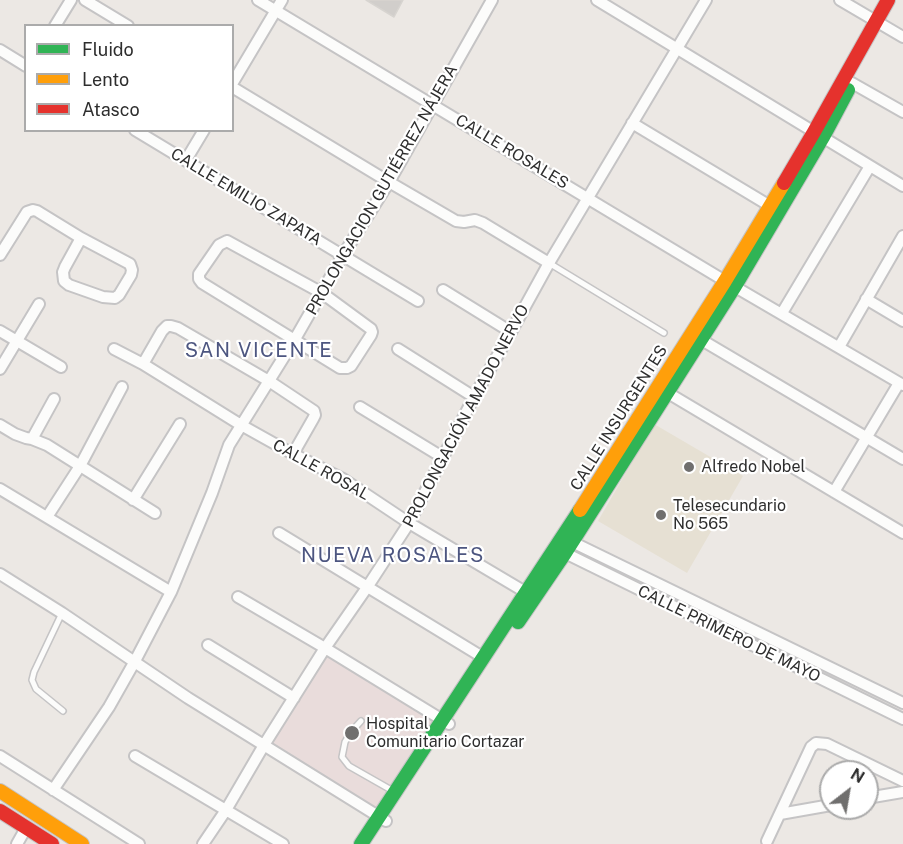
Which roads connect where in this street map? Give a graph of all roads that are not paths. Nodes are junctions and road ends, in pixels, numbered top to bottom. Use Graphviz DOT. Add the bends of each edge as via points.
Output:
graph roads {
  1 [pos="71,0"];
  2 [pos="85,0"];
  3 [pos="258,0"];
  4 [pos="282,0"];
  5 [pos="492,0"];
  6 [pos="597,0"];
  7 [pos="706,0"];
  8 [pos="840,0"];
  9 [pos="888,0"];
  10 [pos="899,0"];
  11 [pos="276,11"];
  12 [pos="56,24"];
  13 [pos="125,24"];
  14 [pos="880,24"];
  15 [pos="903,38"];
  16 [pos="677,48"];
  17 [pos="0,50"];
  18 [pos="24,65"];
  19 [pos="234,82"];
  20 [pos="852,82"];
  21 [pos="234,86"];
  22 [pos="433,105"];
  23 [pos="903,112"];
  24 [pos="632,123"];
  25 [pos="138,132"];
  26 [pos="203,132"];
  27 [pos="818,134"];
  28 [pos="186,160"];
  29 [pos="870,166"];
  30 [pos="389,182"];
  31 [pos="903,186"];
  32 [pos="588,198"];
  33 [pos="770,206"];
  34 [pos="903,236"];
  35 [pos="81,238"];
  36 [pos="899,253"];
  37 [pos="0,255"];
  38 [pos="343,255"];
  39 [pos="549,263"];
  40 [pos="730,283"];
  41 [pos="443,290"];
  42 [pos="322,293"];
  43 [pos="866,299"];
  44 [pos="418,301"];
  45 [pos="39,304"];
  46 [pos="782,314"];
  47 [pos="903,321"];
  48 [pos="0,331"];
  49 [pos="511,332"];
  50 [pos="664,333"];
  51 [pos="295,339"];
  52 [pos="700,339"];
  53 [pos="17,341"];
  54 [pos="839,347"];
  55 [pos="114,349"];
  56 [pos="398,349"];
  57 [pos="143,364"];
  58 [pos="61,367"];
  59 [pos="0,369"];
  60 [pos="269,381"];
  61 [pos="901,384"];
  62 [pos="122,387"];
  63 [pos="668,393"];
  64 [pos="474,397"];
  65 [pos="54,399"];
  66 [pos="360,407"];
  67 [pos="0,424"];
  68 [pos="180,424"];
  69 [pos="241,425"];
  70 [pos="866,437"];
  71 [pos="32,439"];
  72 [pos="293,454"];
  73 [pos="442,457"];
  74 [pos="903,459"];
  75 [pos="80,466"];
  76 [pos="0,489"];
  77 [pos="834,492"];
  78 [pos="133,500"];
  79 [pos="155,513"];
  80 [pos="47,518"];
  81 [pos="409,522"];
  82 [pos="279,533"];
  83 [pos="903,533"];
  84 [pos="564,545"];
  85 [pos="0,574"];
  86 [pos="368,586"];
  87 [pos="171,592"];
  88 [pos="530,595"];
  89 [pos="238,597"];
  90 [pos="62,613"];
  91 [pos="208,645"];
  92 [pos="325,648"];
  93 [pos="483,658"];
  94 [pos="135,661"];
  95 [pos="294,698"];
  96 [pos="903,703"];
  97 [pos="63,711"];
  98 [pos="903,718"];
  99 [pos="361,721"];
  100 [pos="445,722"];
  101 [pos="264,745"];
  102 [pos="0,756"];
  103 [pos="135,756"];
  104 [pos="903,781"];
  105 [pos="53,790"];
  106 [pos="0,791"];
  107 [pos="395,792"];
  108 [pos="903,792"];
  109 [pos="879,796"];
  110 [pos="819,807"];
  111 [pos="226,810"];
  112 [pos="0,811"];
  113 [pos="780,814"];
  114 [pos="383,818"];
  115 [pos="26,828"];
  116 [pos="767,841"];
  117 [pos="17,844"];
  118 [pos="52,844"];
  119 [pos="82,844"];
  120 [pos="139,844"];
  121 [pos="203,844"];
  122 [pos="283,844"];
  123 [pos="361,844"];
  124 [pos="372,844"];
  1 -- 12 [label="street"];
  2 -- 13 [label="street"];
  3 -- 11 [label="street, CALLE ROSALES"];
  4 -- 11 [label="street"];
  5 -- 22 [label="street, PROLONGACION GUTIÉRREZ NÁJERA"];
  6 -- 16 [label="street"];
  7 -- 16 [label="street, PROLONGACIÓN AMADO NERVO"];
  8 -- 14 [label="street"];
  9 -- 14 [label="main road, CALLE INSURGENTES"];
  10 -- 14 [label="main road, CALLE INSURGENTES"];
  11 -- 19 [label="street"];
  11 -- 22 [label="street, CALLE ROSALES"];
  14 -- 15 [label="street"];
  14 -- 20 [label="main road, CALLE INSURGENTES"];
  14 -- 27 [label="main road, CALLE INSURGENTES"];
  16 -- 24 [label="street, PROLONGACIÓN AMADO NERVO"];
  16 -- 27 [label="street"];
  17 -- 18 [label="street"];
  20 -- 23 [label="street"];
  20 -- 27 [label="main road, CALLE INSURGENTES"];
  21 -- 30 [label="street"];
  22 -- 30 [label="street, PROLONGACION GUTIÉRREZ NÁJERA"];
  22 -- 32 [label="street, CALLE ROSALES"];
  24 -- 32 [label="street, PROLONGACIÓN AMADO NERVO"];
  24 -- 33 [label="street"];
  25 -- 28 [label="street, CALLE EMILIO ZAPATA"];
  26 -- 28 [label="street"];
  27 -- 29 [label="street"];
  27 -- 33 [label="main road, CALLE INSURGENTES"];
  27 -- 40 [label="main road, CALLE INSURGENTES"];
  28 -- 38 [label="street, CALLE EMILIO ZAPATA"];
  29 -- 31 [label="street"];
  29 -- 46 [label="street"];
  30 -- 38 [label="street, PROLONGACION GUTIÉRREZ NÁJERA"];
  30 -- 39 [label="street" via="456,221 483,223"];
  32 -- 39 [label="street, PROLONGACIÓN AMADO NERVO"];
  32 -- 40 [label="street, CALLE ROSALES"];
  33 -- 40 [label="main road, CALLE INSURGENTES"];
  34 -- 36 [label="street"];
  35 -- 35 [label="street" via="130,264 131,275 120,295 103,297 64,281 63,272"];
  35 -- 37 [label="street" via="30,210"];
  36 -- 43 [label="street"];
  38 -- 42 [label="street, PROLONGACION GUTIÉRREZ NÁJERA"];
  38 -- 44 [label="street, CALLE EMILIO ZAPATA"];
  39 -- 49 [label="street, PROLONGACIÓN AMADO NERVO"];
  39 -- 50 [label="lane"];
  40 -- 46 [label="street, CALLE ROSALES"];
  40 -- 52 [label="main road, CALLE INSURGENTES"];
  40 -- 84 [label="main road, CALLE INSURGENTES"];
  41 -- 49 [label="street"];
  42 -- 51 [label="street, PROLONGACION GUTIÉRREZ NÁJERA"];
  42 -- 51 [label="street" via="371,328 371,335 354,363 343,369"];
  42 -- 51 [label="street" via="227,241 219,245 199,274 202,283"];
  43 -- 47 [label="street"];
  43 -- 54 [label="street"];
  45 -- 53 [label="street"];
  46 -- 54 [label="street, CALLE ROSALES"];
  48 -- 53 [label="street"];
  49 -- 64 [label="street, PROLONGACIÓN AMADO NERVO"];
  51 -- 60 [label="street, PROLONGACION GUTIÉRREZ NÁJERA"];
  52 -- 63 [label="main road, CALLE INSURGENTES"];
  52 -- 70 [label="street"];
  53 -- 58 [label="street"];
  53 -- 59 [label="street"];
  54 -- 61 [label="street, CALLE ROSALES"];
  55 -- 57 [label="street, CALLE ROSAL"];
  56 -- 64 [label="street"];
  57 -- 60 [label="street" via="162,331 171,326"];
  57 -- 69 [label="street, CALLE ROSAL"];
  60 -- 69 [label="street, PROLONGACION GUTIÉRREZ NÁJERA"];
  60 -- 72 [label="street" via="314,411"];
  61 -- 70 [label="street"];
  62 -- 75 [label="street"];
  63 -- 77 [label="street"];
  63 -- 84 [label="main road, CALLE INSURGENTES"];
  64 -- 73 [label="street, PROLONGACIÓN AMADO NERVO"];
  65 -- 71 [label="street"];
  66 -- 73 [label="street"];
  67 -- 71 [label="street" via="15,435"];
  68 -- 78 [label="street"];
  69 -- 72 [label="street, CALLE ROSAL"];
  69 -- 87 [label="street, PROLONGACION GUTIÉRREZ NÁJERA" via="224,457"];
  70 -- 74 [label="street"];
  70 -- 77 [label="street"];
  71 -- 75 [label="street"];
  72 -- 81 [label="street, CALLE ROSAL" via="343,479"];
  73 -- 81 [label="street, PROLONGACIÓN AMADO NERVO"];
  75 -- 78 [label="street"];
  75 -- 80 [label="street"];
  76 -- 80 [label="street"];
  77 -- 83 [label="street"];
  78 -- 79 [label="street"];
  80 -- 87 [label="street"];
  81 -- 86 [label="street, PROLONGACIÓN AMADO NERVO"];
  81 -- 88 [label="street, CALLE ROSAL"];
  82 -- 86 [label="street"];
  84 -- 88 [label="main road, CALLE INSURGENTES"];
  84 -- 96 [label="street, CALLE PRIMERO DE MAYO"];
  84 -- 98 [label="street, CALLE PRIMERO DE MAYO"];
  85 -- 90 [label="street"];
  86 -- 92 [label="street, PROLONGACIÓN AMADO NERVO"];
  86 -- 93 [label="street"];
  87 -- 94 [label="street, PROLONGACION GUTIÉRREZ NÁJERA"];
  88 -- 93 [label="main road, CALLE INSURGENTES"];
  88 -- 100 [label="main road, CALLE INSURGENTES"];
  89 -- 92 [label="street"];
  90 -- 94 [label="street"];
  90 -- 97 [label="lane" via="32,680 36,689"];
  91 -- 95 [label="street"];
  92 -- 95 [label="street, PROLONGACIÓN AMADO NERVO"];
  92 -- 100 [label="street"];
  93 -- 100 [label="main road, CALLE INSURGENTES"];
  94 -- 101 [label="street"];
  94 -- 105 [label="street, PROLONGACION GUTIÉRREZ NÁJERA"];
  95 -- 101 [label="street, PROLONGACIÓN AMADO NERVO"];
  99 -- 107 [label="lane" via="345,742 344,761"];
  100 -- 107 [label="main road, CALLE INSURGENTES"];
  100 -- 114 [label="main road, CALLE INSURGENTES"];
  101 -- 111 [label="street, PROLONGACIÓN AMADO NERVO"];
  101 -- 114 [label="street"];
  102 -- 105 [label="street"];
  103 -- 111 [label="street"];
  104 -- 113 [label="street" via="827,744 816,743"];
  105 -- 120 [label="street"];
  106 -- 119 [label="main road"];
  107 -- 114 [label="main road, CALLE INSURGENTES"];
  108 -- 109 [label="street"];
  110 -- 113 [label="street"];
  111 -- 121 [label="street, PROLONGACIÓN AMADO NERVO"];
  111 -- 122 [label="street"];
  112 -- 115 [label="main road"];
  113 -- 116 [label="street"];
  114 -- 123 [label="main road, CALLE INSURGENTES"];
  114 -- 124 [label="main road, CALLE INSURGENTES"];
  115 -- 117 [label="street"];
  115 -- 118 [label="main road"];
}
